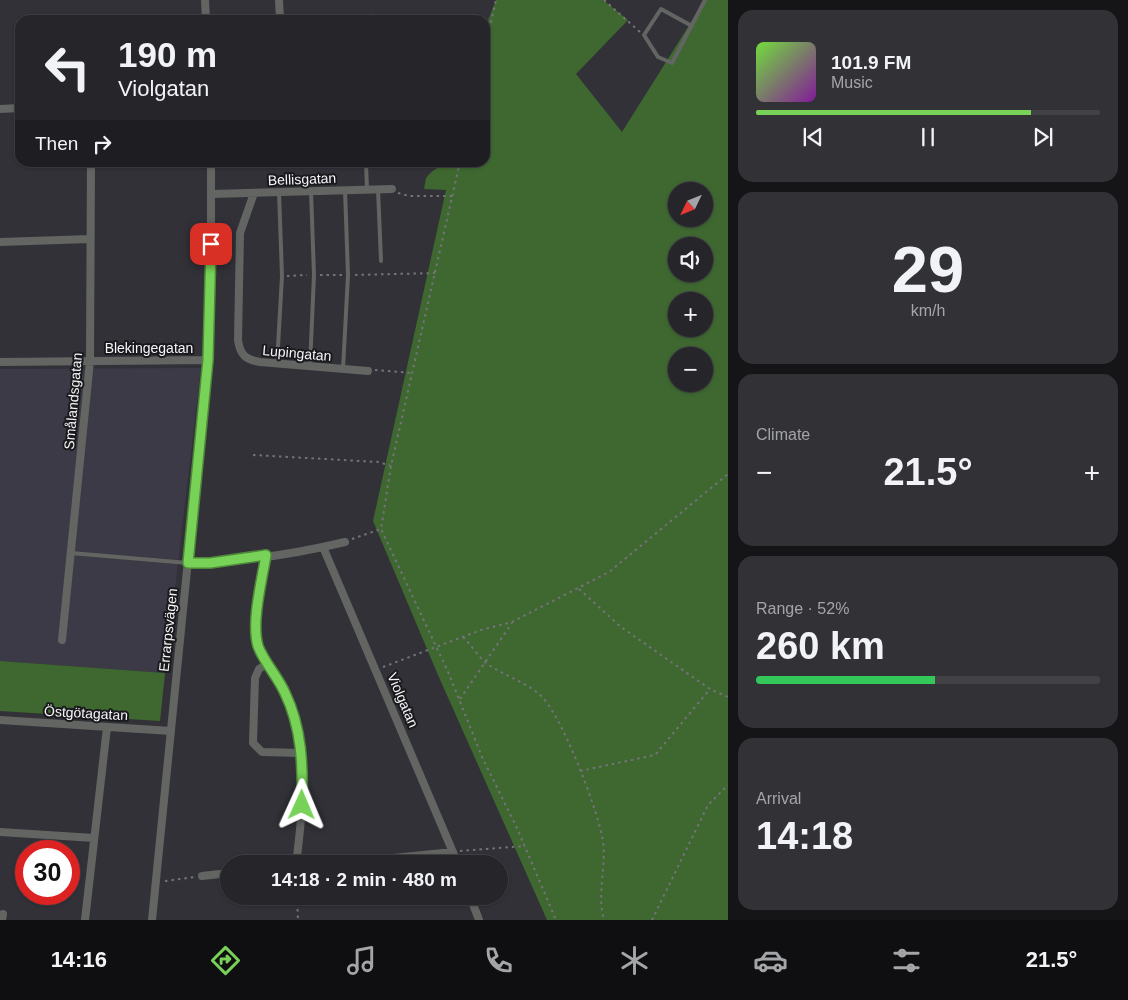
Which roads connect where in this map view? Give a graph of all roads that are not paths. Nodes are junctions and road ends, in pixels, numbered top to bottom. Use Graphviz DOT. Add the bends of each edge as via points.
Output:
graph roads {
  1 [pos="205,0"];
  2 [pos="279,0"];
  3 [pos="705,0"];
  4 [pos="206,15"];
  5 [pos="280,15"];
  6 [pos="692,26"];
  7 [pos="15,108"];
  8 [pos="0,109"];
  9 [pos="91,167"];
  10 [pos="211,167"];
  11 [pos="366,167"];
  12 [pos="378,189"];
  13 [pos="392,189"];
  14 [pos="345,190"];
  15 [pos="367,190"];
  16 [pos="311,191"];
  17 [pos="279,192"];
  18 [pos="254,193"];
  19 [pos="212,194"];
  20 [pos="90,240"];
  21 [pos="0,242"];
  22 [pos="381,261"];
  23 [pos="208,360"];
  24 [pos="90,361"];
  25 [pos="0,362"];
  26 [pos="278,364"];
  27 [pos="310,366"];
  28 [pos="343,369"];
  29 [pos="368,371"];
  30 [pos="345,542"];
  31 [pos="323,547"];
  32 [pos="71,552"];
  33 [pos="266,555"];
  34 [pos="188,563"];
  35 [pos="62,640"];
  36 [pos="268,663"];
  37 [pos="0,720"];
  38 [pos="107,727"];
  39 [pos="171,730"];
  40 [pos="301,753"];
  41 [pos="0,832"];
  42 [pos="94,838"];
  43 [pos="453,852"];
  44 [pos="297,855"];
  45 [pos="423,855"];
  46 [pos="454,855"];
  47 [pos="220,874"];
  48 [pos="202,876"];
  49 [pos="473,905"];
  50 [pos="85,920"];
  51 [pos="152,920"];
  52 [pos="479,920"];
  1 -- 4 [label="street"];
  2 -- 5 [label="street"];
  3 -- 6 [label="lane"];
  6 -- 6 [label="lane" via="672,63 658,56 644,35 661,9"];
  7 -- 8 [label="street"];
  9 -- 20 [label="street, Smålandsgatan"];
  10 -- 19 [label="street, Errarpsvägen"];
  11 -- 15 [label="lane"];
  12 -- 13 [label="street, Bellisgatan"];
  12 -- 15 [label="street, Bellisgatan"];
  12 -- 22 [label="lane"];
  14 -- 15 [label="street, Bellisgatan"];
  14 -- 16 [label="street, Bellisgatan"];
  14 -- 28 [label="lane" via="348,275"];
  16 -- 17 [label="street, Bellisgatan"];
  16 -- 27 [label="lane" via="314,275"];
  17 -- 18 [label="street, Bellisgatan"];
  17 -- 26 [label="lane" via="282,276"];
  18 -- 19 [label="street, Bellisgatan"];
  18 -- 26 [label="street, Lupingatan" via="240,240 239,346 248,360"];
  19 -- 23 [label="street, Errarpsvägen"];
  20 -- 21 [label="street"];
  20 -- 24 [label="street, Smålandsgatan"];
  23 -- 24 [label="street, Blekingegatan"];
  23 -- 34 [label="street, Errarpsvägen"];
  24 -- 25 [label="street, Blekingegatan"];
  24 -- 32 [label="street, Smålandsgatan"];
  26 -- 27 [label="street, Lupingatan"];
  27 -- 28 [label="street, Lupingatan"];
  28 -- 29 [label="street, Lupingatan"];
  30 -- 31 [label="street"];
  31 -- 33 [label="street"];
  31 -- 43 [label="street, Violgatan"];
  32 -- 34 [label="lane"];
  32 -- 35 [label="street, Smålandsgatan"];
  33 -- 34 [label="street"];
  33 -- 36 [label="street" via="256,627 258,646"];
  34 -- 39 [label="street, Errarpsvägen"];
  36 -- 40 [label="street" via="290,704"];
  36 -- 40 [label="street" via="258,669 255,678 253,743 262,752"];
  37 -- 38 [label="street, Östgötagatan"];
  38 -- 39 [label="street, Östgötagatan"];
  38 -- 42 [label="street"];
  39 -- 51 [label="street, Errarpsvägen"];
  40 -- 44 [label="street" via="302,805"];
  41 -- 42 [label="street"];
  42 -- 50 [label="street"];
  43 -- 45 [label="street"];
  43 -- 46 [label="street, Violgatan"];
  47 -- 48 [label="street"];
  49 -- 52 [label="street"];
}
